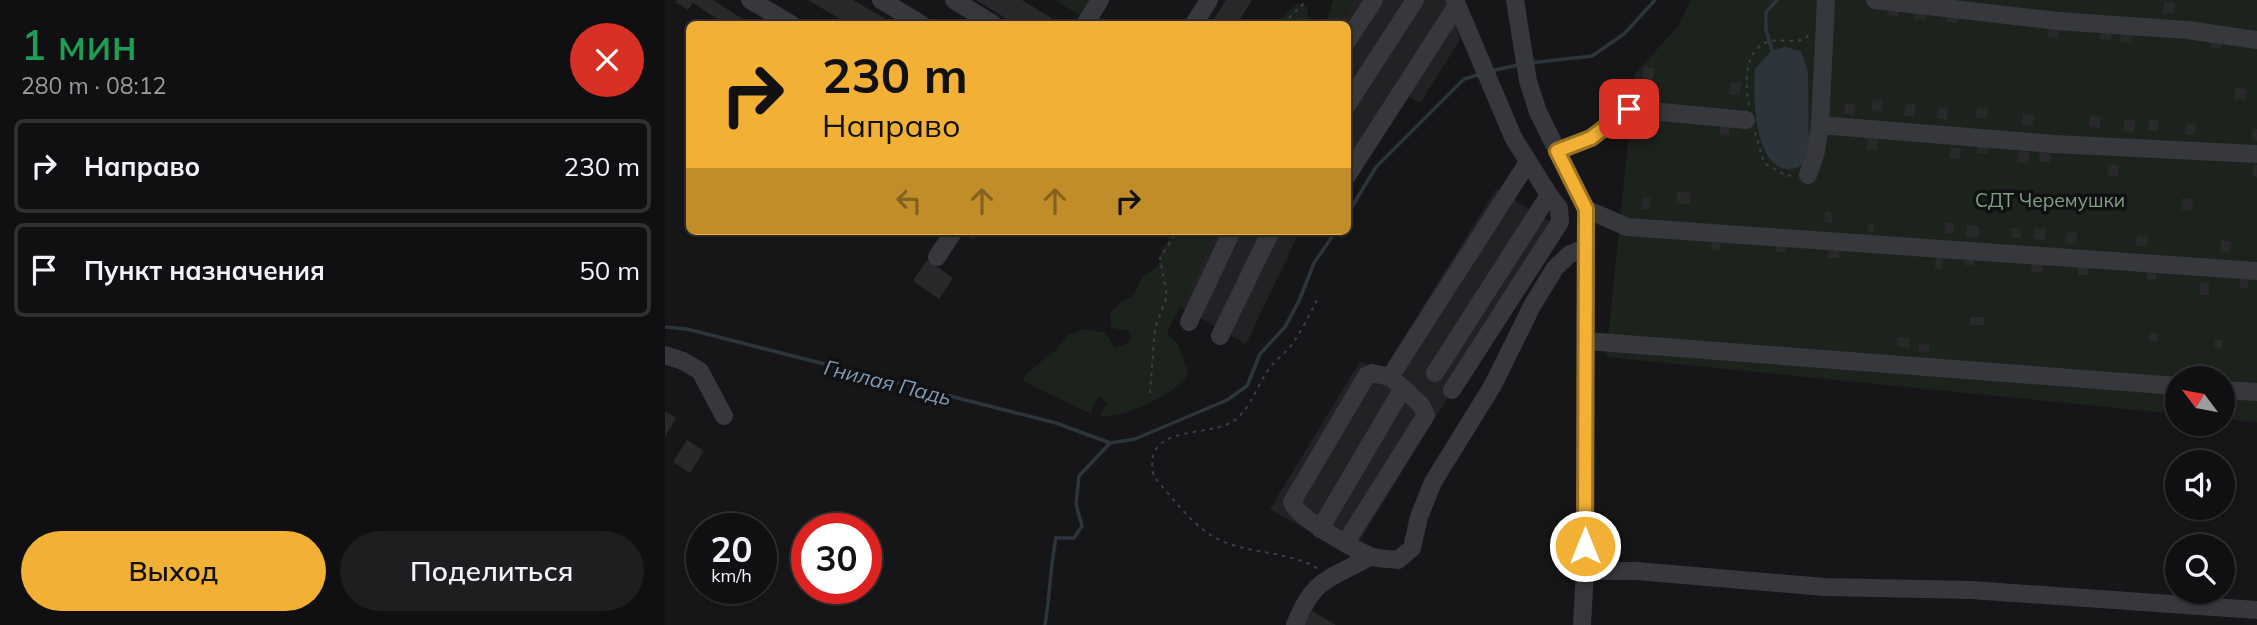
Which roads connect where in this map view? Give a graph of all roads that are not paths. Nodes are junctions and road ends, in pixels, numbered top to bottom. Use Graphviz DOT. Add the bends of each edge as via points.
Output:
graph roads {
  1 [pos="750,0"];
  2 [pos="881,0"];
  3 [pos="954,0"];
  4 [pos="1100,0"];
  5 [pos="1209,0"];
  6 [pos="1374,0"];
  7 [pos="1415,0"];
  8 [pos="1515,0"];
  9 [pos="1826,0"];
  10 [pos="1875,0"];
  11 [pos="1456,2"];
  12 [pos="784,13"];
  13 [pos="916,21"];
  14 [pos="988,21"];
  15 [pos="1087,21"];
  16 [pos="1196,21"];
  17 [pos="1351,35"];
  18 [pos="2257,40"];
  19 [pos="1351,99"];
  20 [pos="1749,120"];
  21 [pos="1820,125"];
  22 [pos="1557,151"];
  23 [pos="2257,154"];
  24 [pos="1528,162"];
  25 [pos="1351,170"];
  26 [pos="1808,175"];
  27 [pos="1549,195"];
  28 [pos="1586,209"];
  29 [pos="951,235"];
  30 [pos="1231,235"];
  31 [pos="1269,235"];
  32 [pos="1586,248"];
  33 [pos="937,257"];
  34 [pos="2257,271"];
  35 [pos="1188,322"];
  36 [pos="1220,336"];
  37 [pos="1586,341"];
  38 [pos="665,355"];
  39 [pos="1435,373"];
  40 [pos="1397,383"];
  41 [pos="2165,385"];
  42 [pos="1452,390"];
  43 [pos="2235,391"];
  44 [pos="2257,392"];
  45 [pos="724,416"];
  46 [pos="1320,528"];
  47 [pos="1346,542"];
  48 [pos="1371,556"];
  49 [pos="1585,571"];
  50 [pos="2257,610"];
  51 [pos="1295,625"];
  52 [pos="1582,625"];
  1 -- 12 [label="street"];
  2 -- 13 [label="street"];
  3 -- 14 [label="street"];
  4 -- 15 [label="street"];
  5 -- 16 [label="street"];
  6 -- 17 [label="street"];
  7 -- 19 [label="street"];
  8 -- 22 [label="street" via="1528,81"];
  9 -- 21 [label="street"];
  10 -- 18 [label="street"];
  11 -- 24 [label="street"];
  11 -- 25 [label="street"];
  20 -- 22 [label="street" via="1629,109 1591,138"];
  21 -- 23 [label="street"];
  21 -- 26 [label="street"];
  22 -- 28 [label="street"];
  24 -- 27 [label="street"];
  24 -- 40 [label="street"];
  27 -- 39 [label="street"];
  27 -- 42 [label="street" via="1559,208 1560,222"];
  28 -- 32 [label="street"];
  28 -- 34 [label="street" via="1627,227"];
  29 -- 33 [label="street"];
  30 -- 35 [label="street"];
  31 -- 36 [label="street"];
  32 -- 37 [label="street"];
  32 -- 48 [label="street" via="1570,254 1555,268 1532,306 1493,385 1433,482 1412,548 1398,560"];
  37 -- 41 [label="street"];
  37 -- 49 [label="street"];
  38 -- 45 [label="street" via="700,371"];
  40 -- 46 [label="street"];
  40 -- 46 [label="street" via="1367,375 1292,502 1294,509"];
  40 -- 47 [label="street" via="1422,405 1426,415"];
  43 -- 44 [label="street"];
  46 -- 47 [label="street"];
  47 -- 48 [label="street"];
  48 -- 51 [label="street" via="1315,587"];
  49 -- 50 [label="street"];
  49 -- 52 [label="street"];
}
